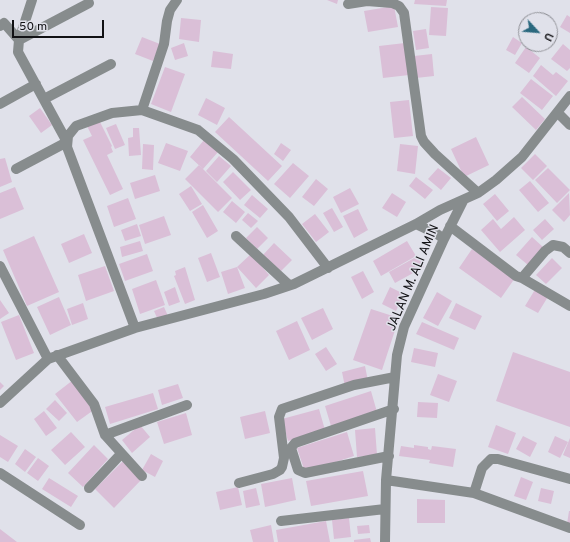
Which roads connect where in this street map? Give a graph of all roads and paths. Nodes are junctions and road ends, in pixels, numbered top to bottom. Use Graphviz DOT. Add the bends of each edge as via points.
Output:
graph roads {
  1 [pos="32,0"];
  2 [pos="177,0"];
  3 [pos="89,3"];
  4 [pos="348,4"];
  5 [pos="0,26"];
  6 [pos="18,40"];
  7 [pos="111,64"];
  8 [pos="36,84"];
  9 [pos="570,96"];
  10 [pos="44,99"];
  11 [pos="0,104"];
  12 [pos="142,110"];
  13 [pos="558,113"];
  14 [pos="570,125"];
  15 [pos="67,142"];
  16 [pos="16,169"];
  17 [pos="478,193"];
  18 [pos="464,201"];
  19 [pos="416,224"];
  20 [pos="450,226"];
  21 [pos="236,236"];
  22 [pos="444,239"];
  23 [pos="570,253"];
  24 [pos="0,266"];
  25 [pos="328,268"];
  26 [pos="522,278"];
  27 [pos="290,285"];
  28 [pos="570,306"];
  29 [pos="135,328"];
  30 [pos="53,357"];
  31 [pos="395,377"];
  32 [pos="0,403"];
  33 [pos="186,406"];
  34 [pos="394,408"];
  35 [pos="105,435"];
  36 [pos="121,454"];
  37 [pos="389,456"];
  38 [pos="0,473"];
  39 [pos="142,476"];
  40 [pos="570,479"];
  41 [pos="386,480"];
  42 [pos="239,482"];
  43 [pos="89,488"];
  44 [pos="474,493"];
  45 [pos="385,509"];
  46 [pos="281,521"];
  47 [pos="80,525"];
  48 [pos="570,528"];
  49 [pos="385,542"];
  1 -- 6 [label="street"];
  2 -- 12 [label="street" via="168,16 164,44"];
  3 -- 6 [label="street"];
  4 -- 17 [label="street" via="368,1 392,3 399,6 404,13 421,136 435,154"];
  5 -- 6 [label="street" via="4,23"];
  6 -- 8 [label="street" via="18,52"];
  7 -- 10 [label="street"];
  8 -- 10 [label="street"];
  8 -- 11 [label="street"];
  9 -- 13 [label="street"];
  10 -- 15 [label="street"];
  12 -- 15 [label="street" via="112,113 76,126 70,131"];
  12 -- 25 [label="street" via="198,130 233,159 289,217"];
  13 -- 14 [label="street"];
  13 -- 17 [label="street" via="522,156"];
  15 -- 16 [label="street"];
  15 -- 29 [label="street"];
  17 -- 18 [label="street"];
  18 -- 19 [label="street" via="440,210"];
  18 -- 20 [label="street, JALAN M. ALI AMIN"];
  19 -- 22 [label="street"];
  19 -- 25 [label="street"];
  20 -- 22 [label="street, JALAN M. ALI AMIN"];
  20 -- 26 [label="street"];
  21 -- 27 [label="street"];
  22 -- 31 [label="street, JALAN M. ALI AMIN" via="404,327"];
  23 -- 26 [label="street" via="563,247 553,245 544,251"];
  24 -- 30 [label="street"];
  25 -- 27 [label="street"];
  26 -- 28 [label="street"];
  27 -- 29 [label="street"];
  29 -- 30 [label="street"];
  30 -- 32 [label="street"];
  30 -- 35 [label="street" via="94,404"];
  31 -- 34 [label="street, JALAN M. ALI AMIN"];
  31 -- 42 [label="street" via="354,385 282,409 279,417 284,458 282,467 273,474"];
  33 -- 35 [label="street"];
  34 -- 37 [label="street, JALAN M. ALI AMIN"];
  34 -- 37 [label="street" via="295,443 291,448 298,470 305,473"];
  35 -- 36 [label="street"];
  36 -- 39 [label="street"];
  36 -- 43 [label="street"];
  37 -- 41 [label="street, JALAN M. ALI AMIN"];
  38 -- 47 [label="street"];
  40 -- 44 [label="street" via="498,459 491,460 482,468"];
  41 -- 44 [label="street"];
  41 -- 45 [label="street, JALAN M. ALI AMIN"];
  44 -- 48 [label="street"];
  45 -- 46 [label="street"];
  45 -- 49 [label="street, JALAN M. ALI AMIN"];
}
